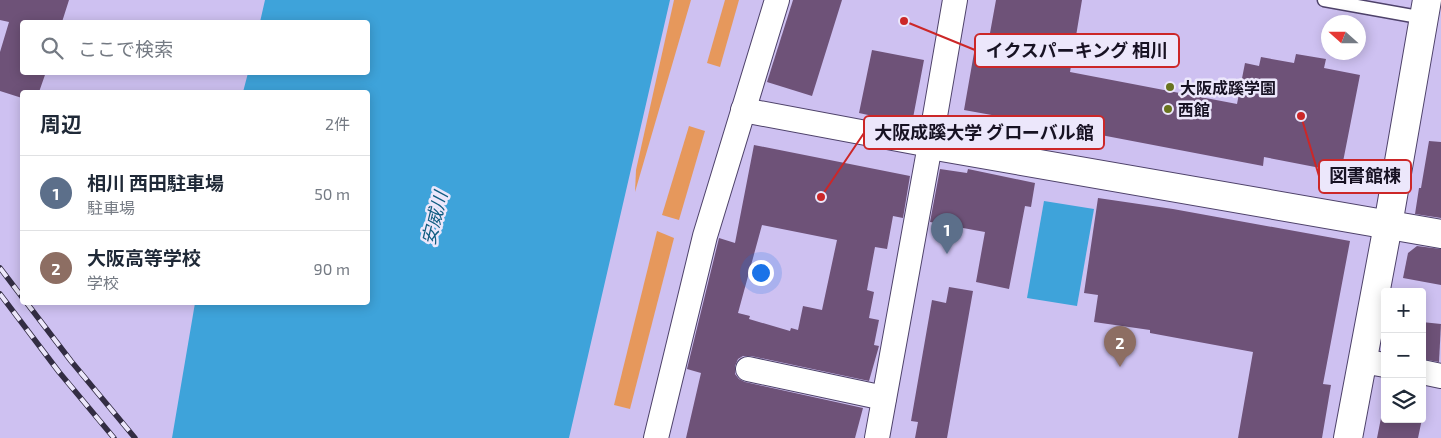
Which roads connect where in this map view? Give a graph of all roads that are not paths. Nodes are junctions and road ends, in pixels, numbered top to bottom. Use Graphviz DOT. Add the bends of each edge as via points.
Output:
graph roads {
  1 [pos="777,0"];
  2 [pos="955,0"];
  3 [pos="1324,0"];
  4 [pos="1431,14"];
  5 [pos="743,110"];
  6 [pos="930,145"];
  7 [pos="1388,225"];
  8 [pos="1441,234"];
  9 [pos="1373,363"];
  10 [pos="748,369"];
  11 [pos="1426,373"];
  12 [pos="1441,376"];
  13 [pos="884,398"];
  14 [pos="656,438"];
  15 [pos="877,438"];
  16 [pos="1348,438"];
  1 -- 5 [label="street"];
  2 -- 6 [label="street"];
  3 -- 4 [label="lane"];
  4 -- 7 [label="street"];
  5 -- 6 [label="street"];
  5 -- 14 [label="street" via="705,236"];
  6 -- 7 [label="street"];
  6 -- 13 [label="street"];
  7 -- 8 [label="street"];
  7 -- 9 [label="street"];
  9 -- 16 [label="street"];
  10 -- 13 [label="street"];
  11 -- 12 [label="street"];
  13 -- 15 [label="street"];
}
